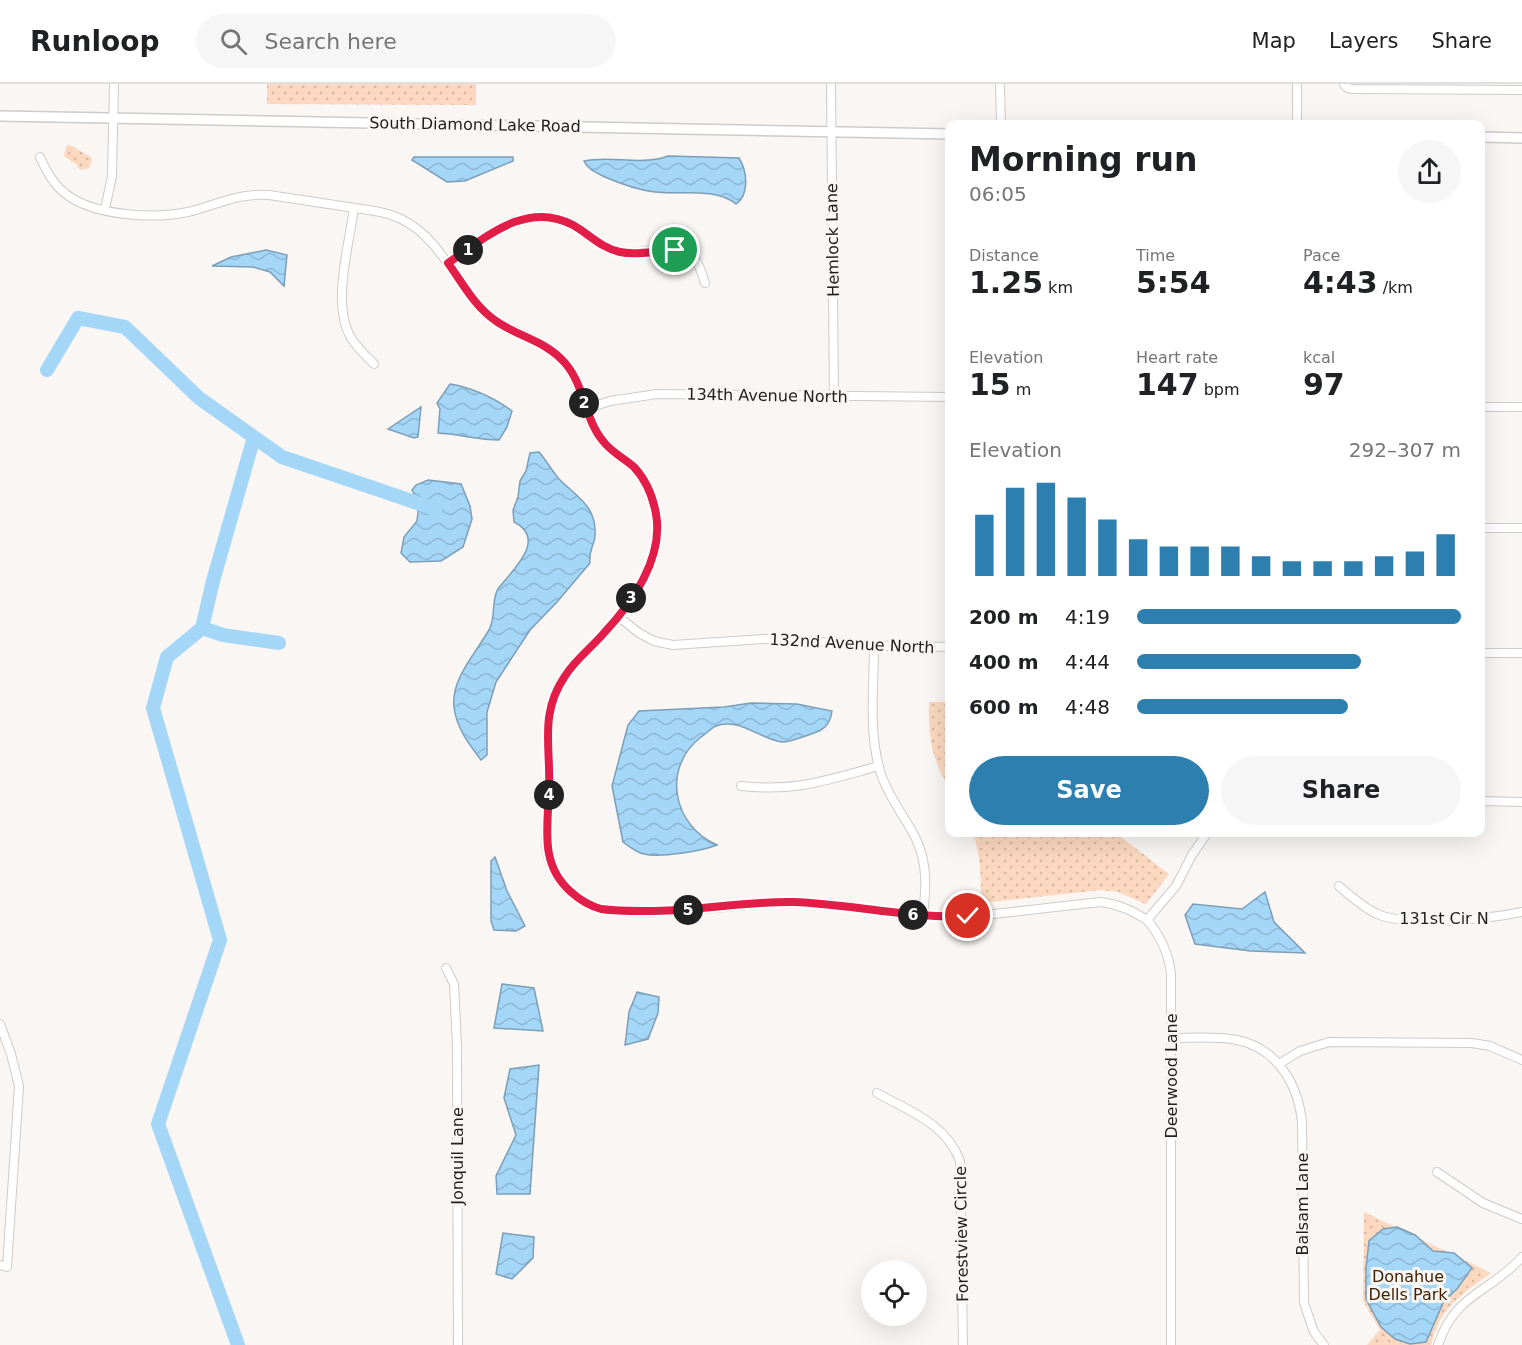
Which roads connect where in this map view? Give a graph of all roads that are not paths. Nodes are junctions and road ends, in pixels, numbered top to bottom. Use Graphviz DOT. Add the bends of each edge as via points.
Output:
graph roads {
  1 [pos="114,84"];
  2 [pos="831,84"];
  3 [pos="1000,84"];
  4 [pos="1297,84"];
  5 [pos="1344,84"];
  6 [pos="1522,90"];
  7 [pos="0,116"];
  8 [pos="113,118"];
  9 [pos="1001,120"];
  10 [pos="1297,120"];
  11 [pos="831,132"];
  12 [pos="945,134"];
  13 [pos="1485,138"];
  14 [pos="1522,138"];
  15 [pos="40,157"];
  16 [pos="354,208"];
  17 [pos="105,209"];
  18 [pos="448,263"];
  19 [pos="705,283"];
  20 [pos="374,364"];
  21 [pos="834,396"];
  22 [pos="945,397"];
  23 [pos="1485,407"];
  24 [pos="1522,408"];
  25 [pos="586,409"];
  26 [pos="1485,528"];
  27 [pos="1522,528"];
  28 [pos="619,617"];
  29 [pos="874,646"];
  30 [pos="945,647"];
  31 [pos="1485,653"];
  32 [pos="1522,653"];
  33 [pos="879,766"];
  34 [pos="741,786"];
  35 [pos="1485,801"];
  36 [pos="1522,802"];
  37 [pos="1205,837"];
  38 [pos="1339,886"];
  39 [pos="1522,912"];
  40 [pos="923,916"];
  41 [pos="1147,920"];
  42 [pos="446,968"];
  43 [pos="0,1024"];
  44 [pos="1171,1038"];
  45 [pos="1522,1060"];
  46 [pos="1280,1064"];
  47 [pos="877,1093"];
  48 [pos="1437,1172"];
  49 [pos="1522,1219"];
  50 [pos="1522,1257"];
  51 [pos="4,1266"];
  52 [pos="458,1345"];
  53 [pos="963,1345"];
  54 [pos="1171,1345"];
  55 [pos="1324,1345"];
  56 [pos="1438,1345"];
  1 -- 8 [label="street"];
  2 -- 11 [label="street, Hemlock Lane"];
  3 -- 9 [label="street"];
  4 -- 10 [label="street"];
  5 -- 6 [label="street" via="1351,89"];
  7 -- 8 [label="street, South Diamond Lake Road"];
  8 -- 11 [label="street, South Diamond Lake Road"];
  8 -- 17 [label="street" via="112,176"];
  11 -- 12 [label="street, South Diamond Lake Road"];
  11 -- 21 [label="street, Hemlock Lane"];
  13 -- 14 [label="street"];
  15 -- 17 [label="street" via="54,181 69,196"];
  16 -- 17 [label="street" via="254,194 170,215"];
  16 -- 18 [label="street" via="400,218 418,229"];
  16 -- 20 [label="street" via="342,315 353,342"];
  18 -- 19 [label="street" via="506,225 544,216 567,222 597,243 622,252 675,250 687,254 700,267"];
  18 -- 25 [label="street" via="483,311 513,332 543,343 566,364"];
  21 -- 22 [label="street, 134th Avenue North"];
  21 -- 25 [label="street, 134th Avenue North" via="657,394"];
  23 -- 24 [label="street"];
  25 -- 28 [label="street" via="605,445 634,468 646,484 657,516 650,563"];
  26 -- 27 [label="street"];
  28 -- 29 [label="street, 132nd Avenue North" via="654,641 673,645 780,638"];
  28 -- 40 [label="street" via="573,664 548,717 547,848 550,864 562,884 601,909 696,910 790,902"];
  29 -- 30 [label="street, 132nd Avenue North"];
  29 -- 33 [label="street" via="873,731"];
  31 -- 32 [label="street"];
  33 -- 34 [label="street" via="809,785"];
  33 -- 40 [label="street" via="888,792 921,853 926,887"];
  35 -- 36 [label="street"];
  37 -- 41 [label="street" via="1176,886"];
  38 -- 39 [label="street, 131st Cir N" via="1365,907 1393,918 1481,919"];
  40 -- 41 [label="street" via="968,916 1100,902 1133,910"];
  41 -- 44 [label="street, Deerwood Lane" via="1162,940 1170,962"];
  42 -- 52 [label="street, Jonquil Lane" via="454,984 456,1035"];
  43 -- 51 [label="street" via="19,1086"];
  44 -- 46 [label="street" via="1238,1040"];
  44 -- 54 [label="street, Deerwood Lane"];
  45 -- 46 [label="street" via="1472,1043 1344,1041 1300,1051"];
  46 -- 55 [label="street, Balsam Lane" via="1300,1106 1304,1303 1311,1325"];
  47 -- 53 [label="street, Forestview Circle" via="938,1128 958,1155"];
  48 -- 49 [label="street" via="1483,1203"];
  50 -- 56 [label="street" via="1460,1306 1450,1317"];
}
